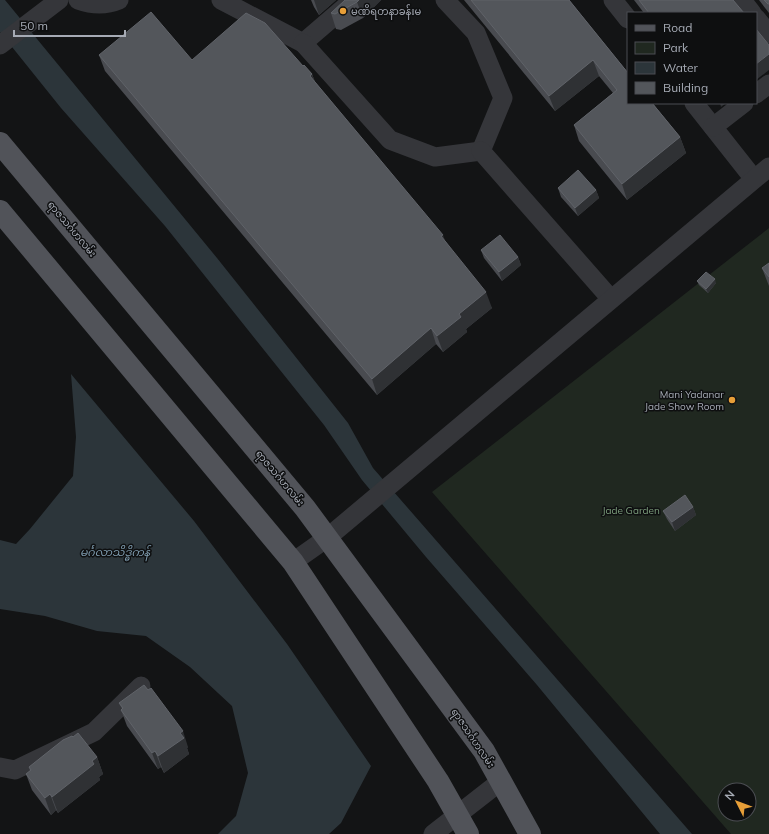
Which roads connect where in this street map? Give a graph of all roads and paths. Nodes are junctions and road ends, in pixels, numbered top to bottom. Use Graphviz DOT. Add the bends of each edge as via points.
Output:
graph roads {
  1 [pos="59,0"];
  2 [pos="78,0"];
  3 [pos="119,0"];
  4 [pos="222,0"];
  5 [pos="353,0"];
  6 [pos="445,0"];
  7 [pos="613,0"];
  8 [pos="742,0"];
  9 [pos="751,12"];
  10 [pos="627,19"];
  11 [pos="757,19"];
  12 [pos="769,34"];
  13 [pos="303,43"];
  14 [pos="0,44"];
  15 [pos="769,84"];
  16 [pos="757,93"];
  17 [pos="695,104"];
  18 [pos="743,104"];
  19 [pos="713,127"];
  20 [pos="0,143"];
  21 [pos="480,151"];
  22 [pos="769,167"];
  23 [pos="754,179"];
  24 [pos="0,211"];
  25 [pos="611,299"];
  26 [pos="327,538"];
  27 [pos="293,562"];
  28 [pos="141,686"];
  29 [pos="0,767"];
  30 [pos="501,781"];
  31 [pos="463,825"];
  32 [pos="433,834"];
  33 [pos="530,834"];
  1 -- 14 [label="street"];
  2 -- 3 [label="street" via="98,5"];
  4 -- 13 [label="street"];
  5 -- 13 [label="street"];
  6 -- 21 [label="street" via="476,33 503,98"];
  7 -- 10 [label="street"];
  8 -- 9 [label="street"];
  11 -- 12 [label="street"];
  13 -- 21 [label="street" via="390,140 435,157"];
  15 -- 16 [label="street"];
  17 -- 19 [label="street"];
  18 -- 19 [label="street"];
  19 -- 23 [label="street"];
  20 -- 26 [label="main road, ရာဇသင်္ဂဟလမ်း" via="305,508"];
  21 -- 25 [label="street"];
  22 -- 23 [label="street"];
  23 -- 25 [label="street"];
  24 -- 27 [label="main road"];
  25 -- 26 [label="street"];
  26 -- 27 [label="street"];
  26 -- 30 [label="main road, ရာဇသင်္ဂဟလမ်း" via="484,751"];
  27 -- 31 [label="main road" via="438,781"];
  28 -- 29 [label="street" via="94,732 15,770"];
  30 -- 31 [label="street"];
  30 -- 33 [label="main road, ရာဇသင်္ဂဟလမ်း"];
  31 -- 32 [label="street"];
}
